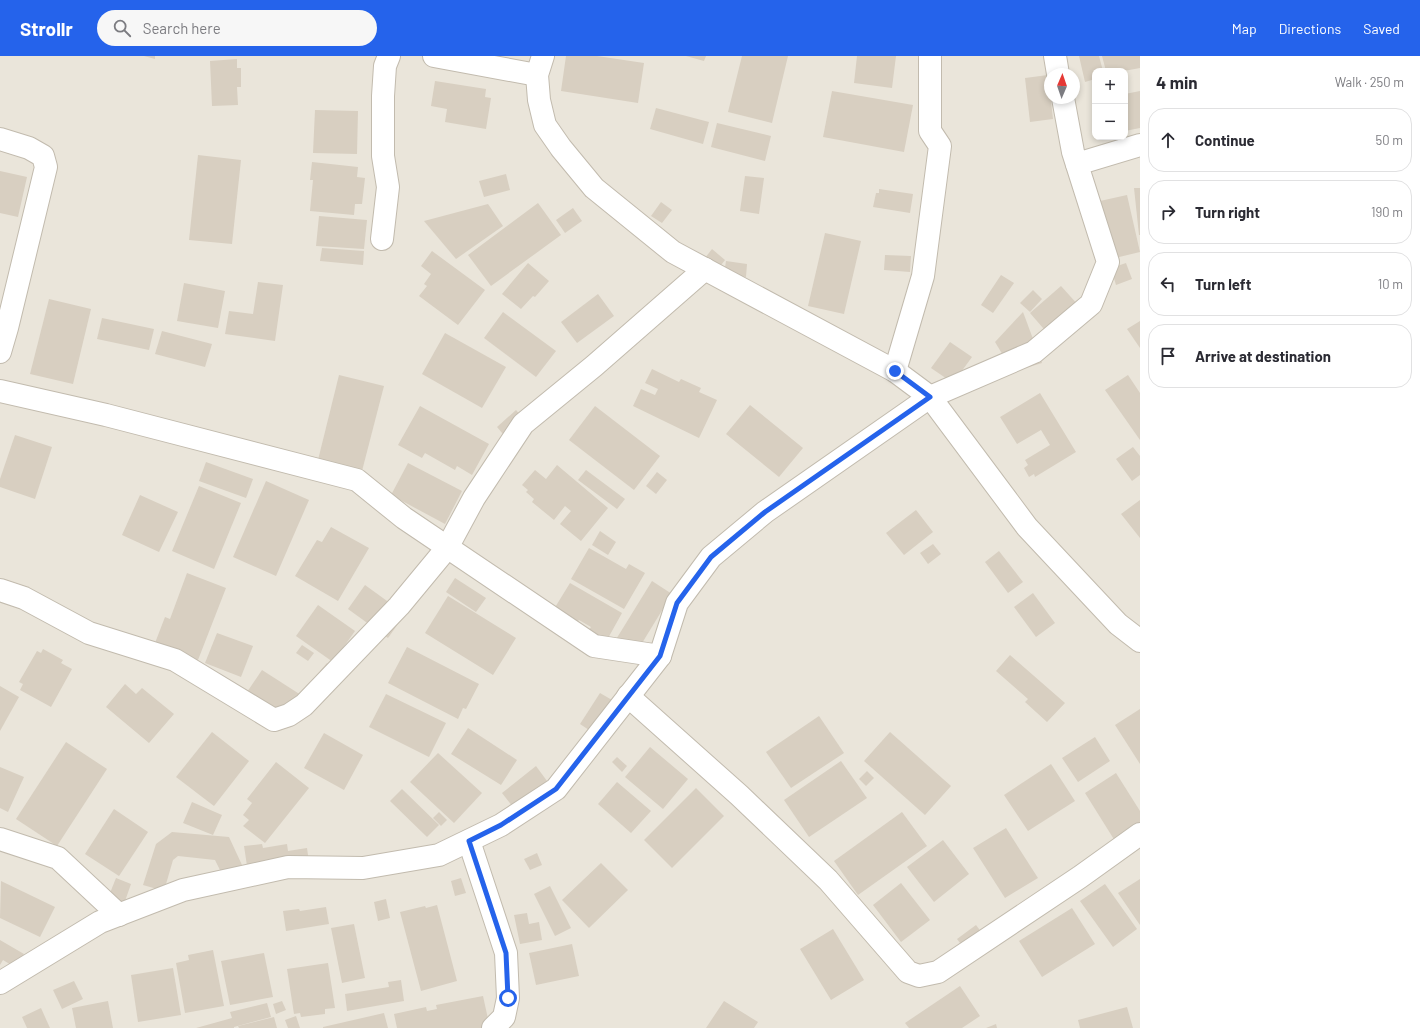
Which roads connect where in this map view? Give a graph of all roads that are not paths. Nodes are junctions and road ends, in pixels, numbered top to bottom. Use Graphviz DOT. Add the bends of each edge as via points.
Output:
graph roads {
  1 [pos="389,56"];
  2 [pos="434,56"];
  3 [pos="930,56"];
  4 [pos="1055,56"];
  5 [pos="540,66"];
  6 [pos="1057,68"];
  7 [pos="1064,104"];
  8 [pos="0,139"];
  9 [pos="1140,144"];
  10 [pos="1077,164"];
  11 [pos="382,239"];
  12 [pos="704,269"];
  13 [pos="0,352"];
  14 [pos="895,371"];
  15 [pos="0,391"];
  16 [pos="930,397"];
  17 [pos="447,548"];
  18 [pos="0,590"];
  19 [pos="1140,642"];
  20 [pos="660,656"];
  21 [pos="628,696"];
  22 [pos="1140,834"];
  23 [pos="0,839"];
  24 [pos="469,841"];
  25 [pos="119,915"];
  26 [pos="0,983"];
  27 [pos="493,1028"];
  1 -- 11 [label="street" via="385,66 383,96 383,156 388,188"];
  2 -- 5 [label="street"];
  3 -- 14 [label="street" via="930,131 940,146 923,276"];
  4 -- 6 [label="street"];
  5 -- 12 [label="street" via="539,100 545,125 561,148 594,188 673,252"];
  7 -- 10 [label="street"];
  8 -- 13 [label="street" via="29,148 43,156 46,167"];
  9 -- 10 [label="street"];
  10 -- 16 [label="street" via="1108,262 1091,304 1034,352"];
  12 -- 14 [label="street"];
  12 -- 17 [label="street" via="524,424 474,498"];
  14 -- 16 [label="street"];
  15 -- 17 [label="street" via="114,417 357,480"];
  16 -- 19 [label="street" via="1028,527 1118,624"];
  16 -- 20 [label="street" via="765,512 711,557 677,603"];
  17 -- 18 [label="street" via="399,606 304,705 289,715 274,720 175,660 89,633 24,598"];
  17 -- 20 [label="street" via="594,646"];
  20 -- 21 [label="street"];
  21 -- 22 [label="street" via="739,795 828,880 908,972 919,976 938,972"];
  21 -- 24 [label="street" via="556,789 501,825"];
  23 -- 25 [label="street" via="58,858"];
  24 -- 25 [label="street" via="439,855 363,868 288,867 182,890"];
  24 -- 27 [label="street" via="506,953 508,998 504,1017"];
  25 -- 26 [label="street" via="100,922"];
}
